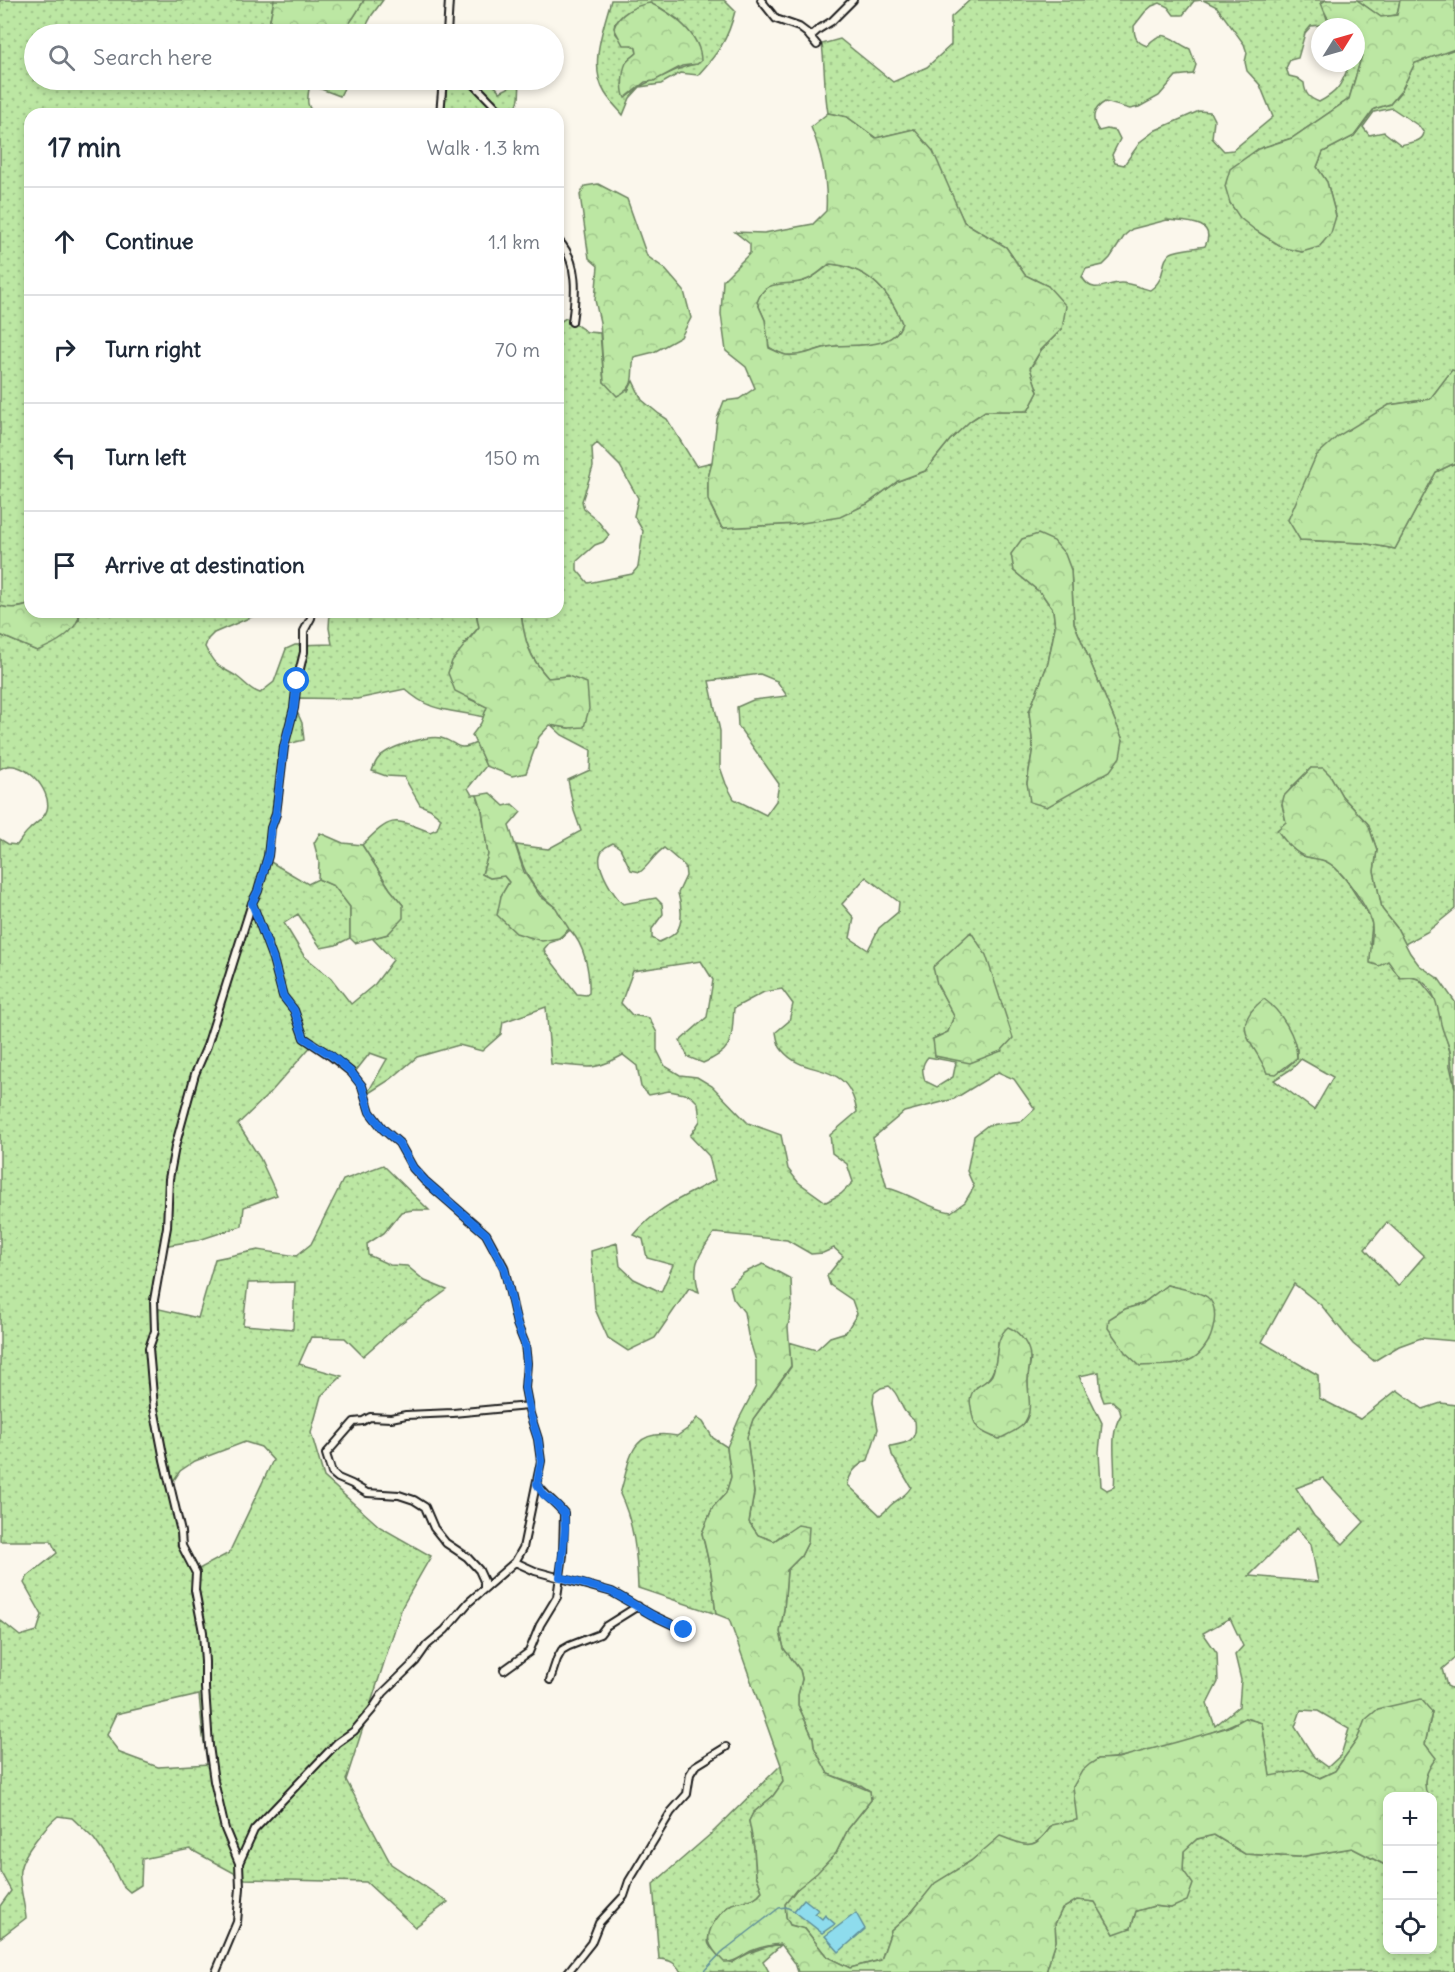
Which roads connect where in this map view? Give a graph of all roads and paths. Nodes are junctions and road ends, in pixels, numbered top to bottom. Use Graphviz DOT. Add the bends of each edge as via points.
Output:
graph roads {
  1 [pos="449,0"];
  2 [pos="761,0"];
  3 [pos="853,0"];
  4 [pos="448,24"];
  5 [pos="810,37"];
  6 [pos="817,45"];
  7 [pos="442,90"];
  8 [pos="480,90"];
  9 [pos="441,108"];
  10 [pos="497,108"];
  11 [pos="564,248"];
  12 [pos="572,322"];
  13 [pos="311,618"];
  14 [pos="252,903"];
  15 [pos="528,1406"];
  16 [pos="537,1484"];
  17 [pos="515,1562"];
  18 [pos="560,1577"];
  19 [pos="484,1589"];
  20 [pos="638,1606"];
  21 [pos="684,1630"];
  22 [pos="504,1670"];
  23 [pos="550,1680"];
  24 [pos="726,1747"];
  25 [pos="239,1863"];
  26 [pos="216,1972"];
  27 [pos="568,1972"];
  1 -- 4 [label="street"];
  2 -- 5 [label="street" via="776,19 799,27"];
  3 -- 5 [label="street"];
  5 -- 6 [label="street"];
  7 -- 9 [label="street"];
  8 -- 10 [label="street"];
  11 -- 12 [label="street" via="570,255 575,283"];
  13 -- 14 [label="street" via="304,631 304,652 284,747 268,856"];
  14 -- 15 [label="street" via="283,996 294,1010 304,1038 351,1072 362,1086 370,1112 399,1143 419,1174 486,1234 504,1268 525,1344"];
  14 -- 25 [label="street" via="175,1147 154,1300 155,1331 149,1348 154,1408 164,1460 182,1546 196,1573 214,1780 225,1829"];
  15 -- 16 [label="street" via="541,1461"];
  15 -- 19 [label="street" via="369,1417 354,1422 326,1454 332,1473 366,1493 399,1495 425,1507 446,1543 479,1570"];
  16 -- 17 [label="street" via="523,1548"];
  16 -- 18 [label="street" via="564,1513"];
  17 -- 18 [label="street"];
  17 -- 19 [label="street"];
  18 -- 20 [label="street" via="612,1592"];
  18 -- 22 [label="street" via="557,1597 529,1652"];
  19 -- 25 [label="street" via="382,1693 354,1731 337,1743 254,1830"];
  20 -- 21 [label="street"];
  20 -- 23 [label="street" via="600,1634 562,1650"];
  24 -- 27 [label="street" via="695,1766 687,1794 671,1812 629,1881 620,1904 599,1923 591,1943"];
  25 -- 26 [label="street" via="237,1922"];
}
